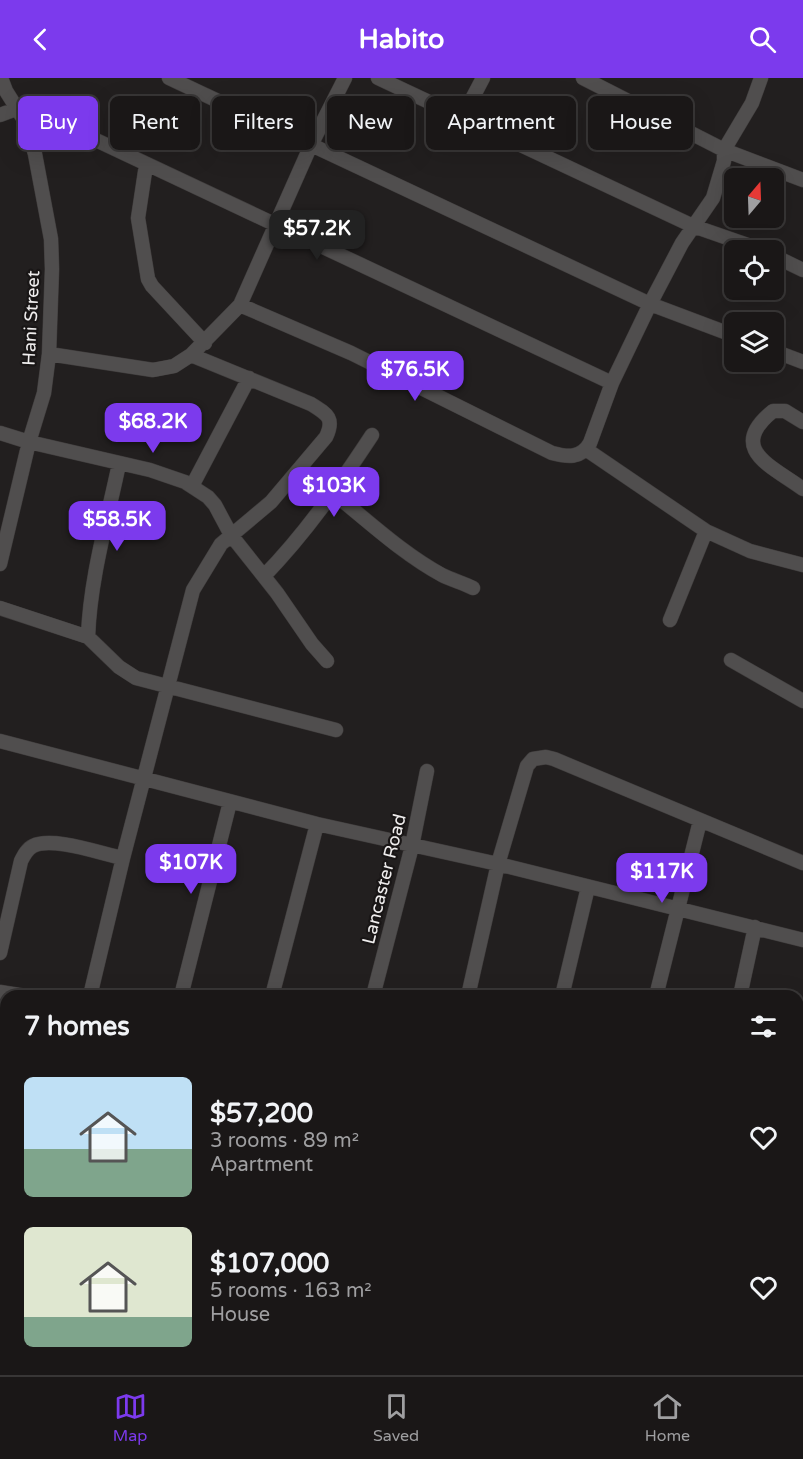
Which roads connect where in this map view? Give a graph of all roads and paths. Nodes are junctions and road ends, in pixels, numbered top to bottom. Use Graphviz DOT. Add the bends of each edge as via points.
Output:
graph roads {
  1 [pos="1,78"];
  2 [pos="169,78"];
  3 [pos="345,78"];
  4 [pos="378,78"];
  5 [pos="483,78"];
  6 [pos="583,78"];
  7 [pos="761,78"];
  8 [pos="474,96"];
  9 [pos="212,98"];
  10 [pos="426,100"];
  11 [pos="16,109"];
  12 [pos="18,112"];
  13 [pos="0,115"];
  14 [pos="315,137"];
  15 [pos="98,143"];
  16 [pos="315,147"];
  17 [pos="34,150"];
  18 [pos="309,150"];
  19 [pos="533,150"];
  20 [pos="724,150"];
  21 [pos="146,165"];
  22 [pos="803,180"];
  23 [pos="276,224"];
  24 [pos="693,226"];
  25 [pos="733,240"];
  26 [pos="784,261"];
  27 [pos="803,270"];
  28 [pos="650,304"];
  29 [pos="240,305"];
  30 [pos="724,332"];
  31 [pos="205,343"];
  32 [pos="49,354"];
  33 [pos="191,355"];
  34 [pos="784,355"];
  35 [pos="803,362"];
  36 [pos="249,378"];
  37 [pos="612,383"];
  38 [pos="803,422"];
  39 [pos="0,433"];
  40 [pos="372,435"];
  41 [pos="29,442"];
  42 [pos="586,450"];
  43 [pos="119,464"];
  44 [pos="192,486"];
  45 [pos="803,489"];
  46 [pos="333,493"];
  47 [pos="706,531"];
  48 [pos="231,535"];
  49 [pos="0,564"];
  50 [pos="803,565"];
  51 [pos="264,576"];
  52 [pos="473,588"];
  53 [pos="0,608"];
  54 [pos="670,620"];
  55 [pos="88,637"];
  56 [pos="730,660"];
  57 [pos="327,661"];
  58 [pos="169,688"];
  59 [pos="803,701"];
  60 [pos="336,730"];
  61 [pos="0,741"];
  62 [pos="427,771"];
  63 [pos="144,778"];
  64 [pos="230,802"];
  65 [pos="700,820"];
  66 [pos="317,824"];
  67 [pos="412,846"];
  68 [pos="123,858"];
  69 [pos="803,863"];
  70 [pos="498,864"];
  71 [pos="588,887"];
  72 [pos="678,908"];
  73 [pos="755,927"];
  74 [pos="803,940"];
  75 [pos="0,953"];
  76 [pos="91,990"];
  77 [pos="183,990"];
  78 [pos="274,990"];
  79 [pos="375,990"];
  80 [pos="469,990"];
  81 [pos="563,990"];
  82 [pos="658,990"];
  83 [pos="741,990"];
  1 -- 11 [label="street, Hani Street"];
  2 -- 9 [label="street"];
  3 -- 14 [label="street"];
  4 -- 10 [label="street"];
  5 -- 8 [label="street"];
  6 -- 20 [label="street"];
  7 -- 20 [label="street" via="748,110"];
  11 -- 12 [label="street, Hani Street"];
  11 -- 13 [label="street"];
  15 -- 21 [label="street"];
  16 -- 28 [label="street"];
  17 -- 32 [label="street, Hani Street" via="51,238"];
  18 -- 23 [label="street"];
  19 -- 24 [label="street"];
  20 -- 22 [label="street"];
  20 -- 24 [label="street" via="715,192"];
  21 -- 23 [label="street"];
  21 -- 31 [label="street" via="138,218 148,279"];
  23 -- 29 [label="street"];
  23 -- 37 [label="street"];
  24 -- 25 [label="street"];
  24 -- 28 [label="street"];
  26 -- 27 [label="street"];
  28 -- 30 [label="street"];
  28 -- 37 [label="street"];
  29 -- 31 [label="street"];
  29 -- 42 [label="street" via="351,353 552,453 576,456"];
  31 -- 33 [label="street"];
  32 -- 33 [label="street" via="153,370 174,366"];
  32 -- 41 [label="street, Hani Street" via="44,393"];
  33 -- 36 [label="street"];
  34 -- 35 [label="street"];
  36 -- 44 [label="street"];
  36 -- 48 [label="street" via="324,412 331,427 271,502"];
  37 -- 42 [label="street"];
  38 -- 45 [label="street" via="785,411 773,411 763,420 751,443 756,454"];
  39 -- 41 [label="street"];
  40 -- 46 [label="street"];
  41 -- 43 [label="street"];
  41 -- 49 [label="street, Hani Street"];
  42 -- 47 [label="street"];
  43 -- 44 [label="street" via="150,470"];
  43 -- 55 [label="street" via="92,591"];
  44 -- 48 [label="street" via="215,505"];
  46 -- 51 [label="street" via="290,550"];
  46 -- 52 [label="street" via="430,567"];
  47 -- 50 [label="street" via="750,551"];
  47 -- 54 [label="street"];
  48 -- 51 [label="street"];
  48 -- 58 [label="street" via="213,554 193,590"];
  51 -- 57 [label="street"];
  53 -- 55 [label="street"];
  55 -- 58 [label="street" via="128,674"];
  56 -- 59 [label="street"];
  58 -- 60 [label="street"];
  58 -- 63 [label="street"];
  61 -- 63 [label="street"];
  62 -- 67 [label="street, Lancaster Road"];
  63 -- 64 [label="street"];
  63 -- 68 [label="street"];
  64 -- 66 [label="street"];
  64 -- 77 [label="street"];
  65 -- 69 [label="street"];
  65 -- 70 [label="street" via="554,759 539,757 527,766"];
  65 -- 72 [label="street"];
  66 -- 67 [label="street"];
  66 -- 78 [label="street"];
  67 -- 70 [label="street"];
  67 -- 79 [label="street, Lancaster Road"];
  68 -- 75 [label="street" via="52,843 33,846 21,861"];
  68 -- 76 [label="street"];
  70 -- 71 [label="street"];
  70 -- 80 [label="street"];
  71 -- 72 [label="street"];
  71 -- 81 [label="street"];
  72 -- 73 [label="street"];
  72 -- 82 [label="street"];
  73 -- 74 [label="street"];
  73 -- 83 [label="street"];
}
